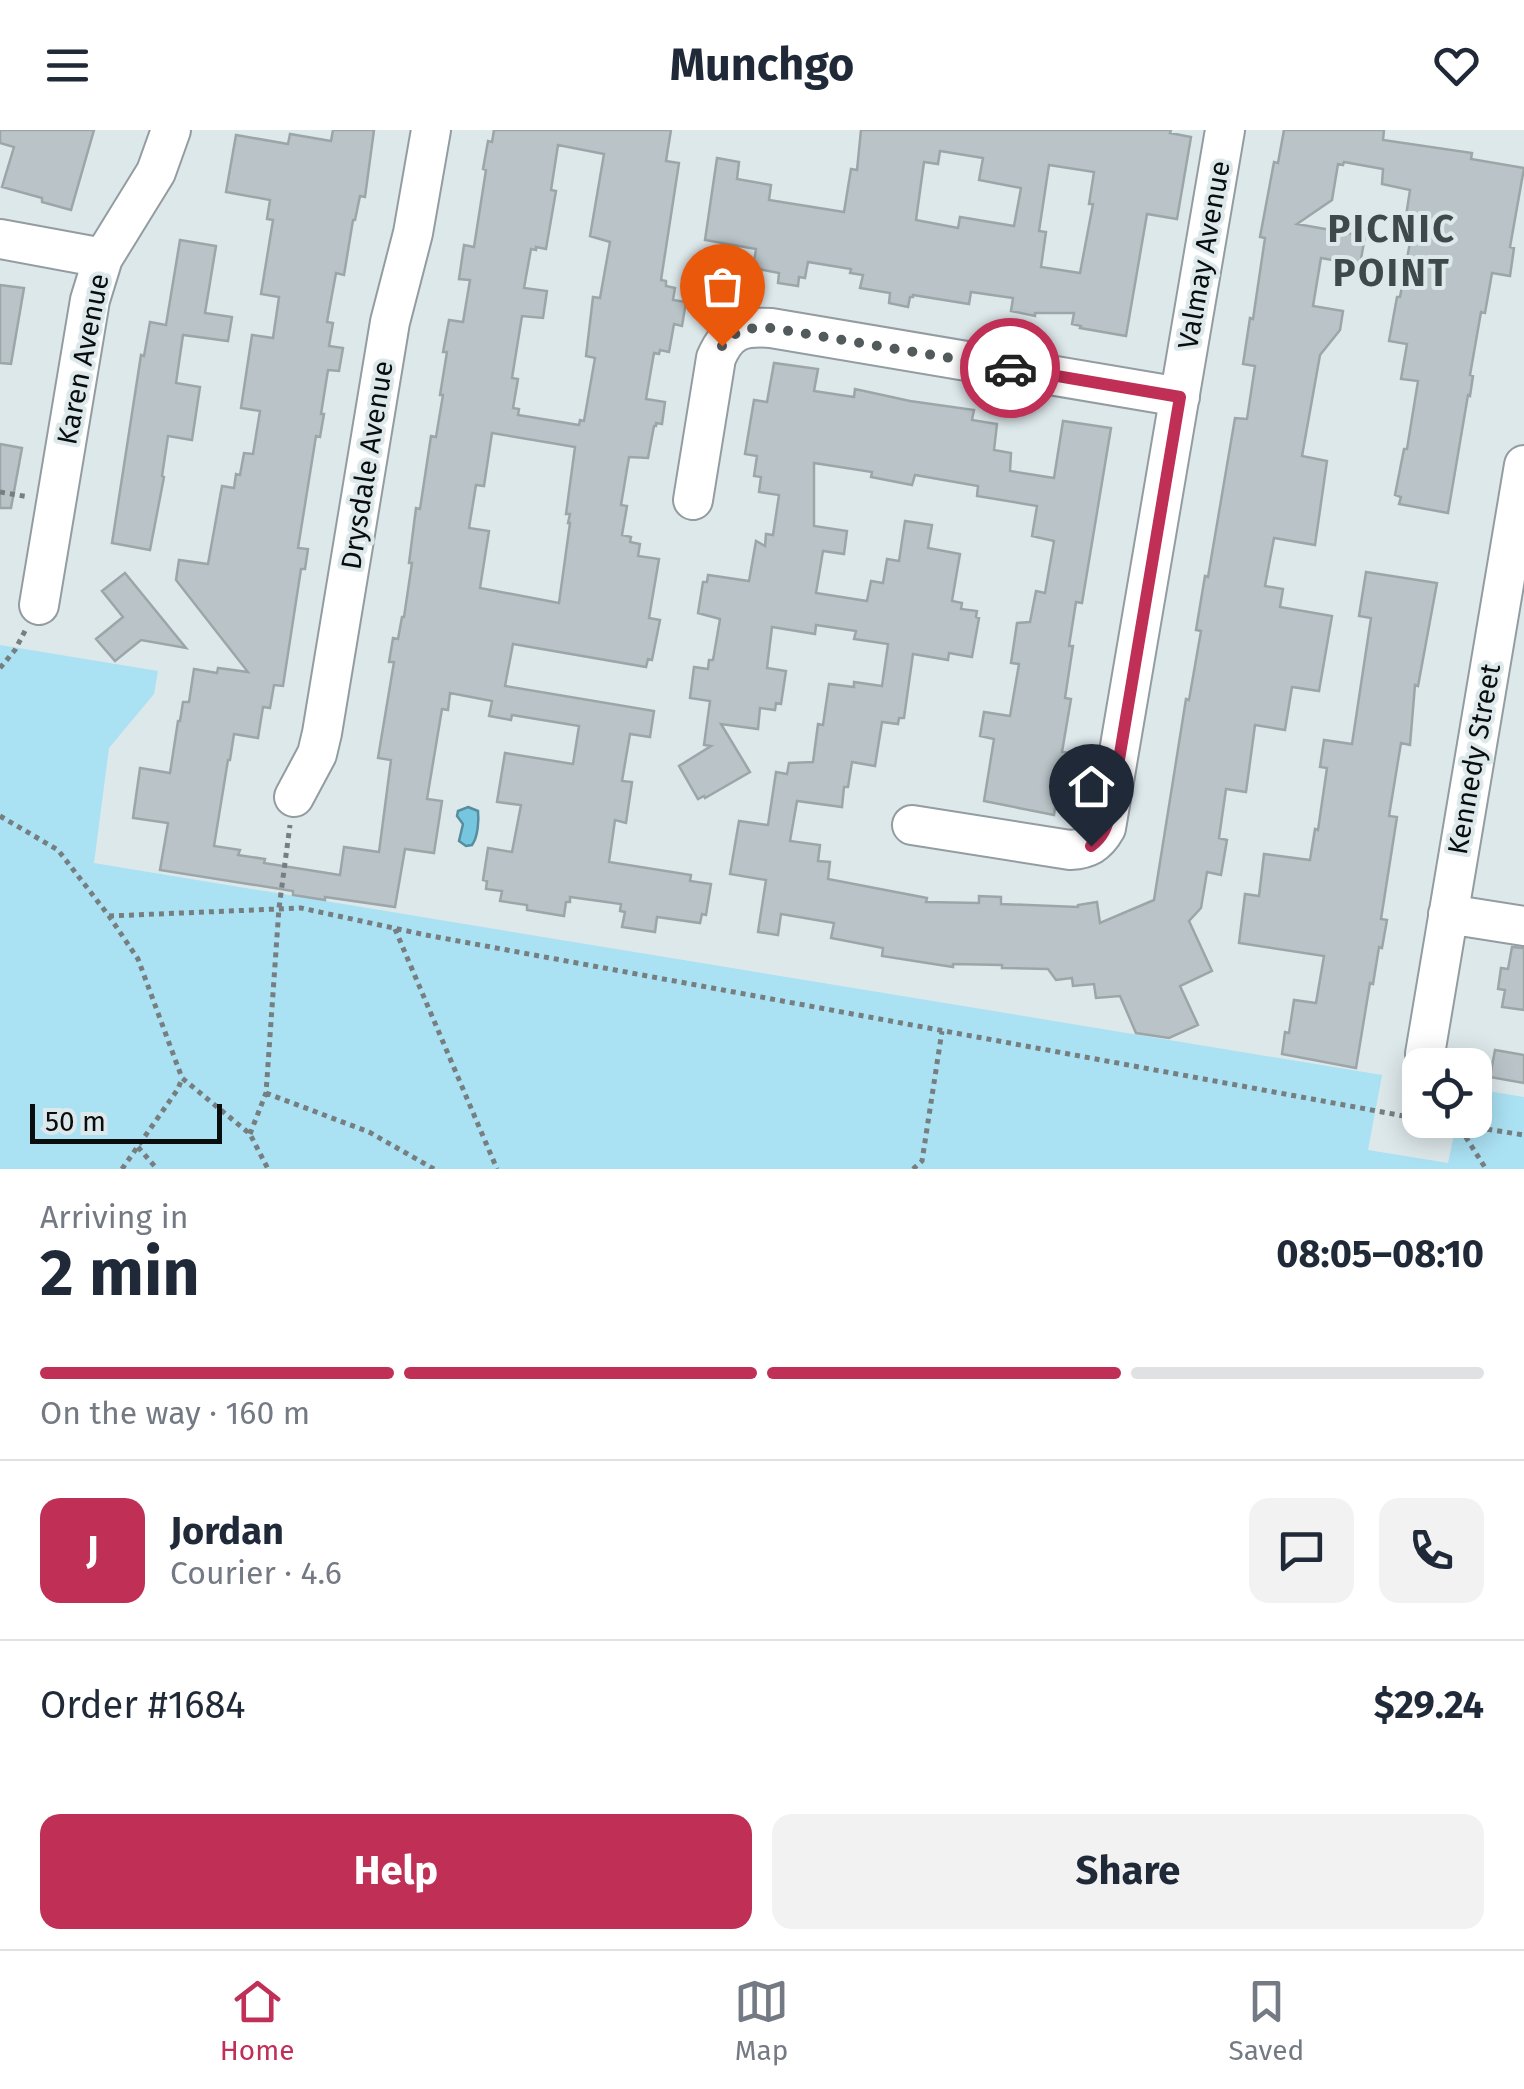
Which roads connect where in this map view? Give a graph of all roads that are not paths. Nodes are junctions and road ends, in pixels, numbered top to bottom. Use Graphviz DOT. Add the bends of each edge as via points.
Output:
graph roads {
  1 [pos="171,130"];
  2 [pos="431,130"];
  3 [pos="1225,130"];
  4 [pos="0,239"];
  5 [pos="104,258"];
  6 [pos="1180,397"];
  7 [pos="1524,465"];
  8 [pos="693,500"];
  9 [pos="39,605"];
  10 [pos="294,797"];
  11 [pos="912,825"];
  12 [pos="1448,914"];
  13 [pos="1524,926"];
  14 [pos="1426,1048"];
  1 -- 5 [label="street, Karen Avenue" via="156,172"];
  2 -- 10 [label="street, Drysdale Avenue" via="390,322 322,733"];
  3 -- 6 [label="street, Valmay Avenue"];
  4 -- 5 [label="street"];
  5 -- 9 [label="street, Karen Avenue" via="90,300"];
  6 -- 8 [label="street" via="754,327 729,337 716,358"];
  6 -- 11 [label="street, Valmay Avenue" via="1110,813 1100,840 1070,850"];
  7 -- 12 [label="street, Kennedy Street"];
  12 -- 13 [label="street"];
  12 -- 14 [label="street, Kennedy Street"];
}
